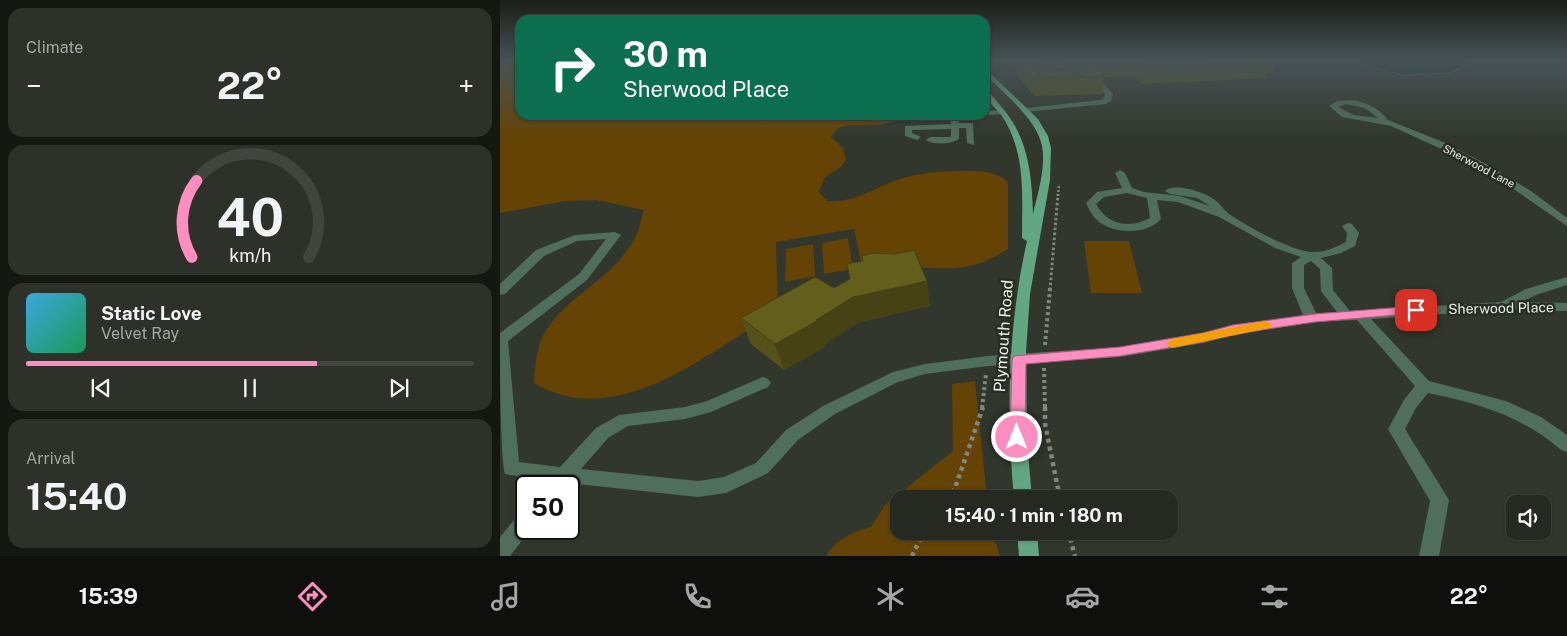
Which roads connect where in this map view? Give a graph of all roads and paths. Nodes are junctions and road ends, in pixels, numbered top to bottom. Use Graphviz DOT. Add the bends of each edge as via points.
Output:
graph roads {
  1 [pos="1002,87"];
  2 [pos="1104,87"];
  3 [pos="990,99"];
  4 [pos="1025,110"];
  5 [pos="1001,112"];
  6 [pos="990,113"];
  7 [pos="954,120"];
  8 [pos="1384,120"];
  9 [pos="955,126"];
  10 [pos="918,137"];
  11 [pos="930,140"];
  12 [pos="971,142"];
  13 [pos="1120,173"];
  14 [pos="1128,190"];
  15 [pos="1154,196"];
  16 [pos="1567,223"];
  17 [pos="1348,226"];
  18 [pos="1312,256"];
  19 [pos="1028,265"];
  20 [pos="1567,281"];
  21 [pos="500,291"];
  22 [pos="1502,306"];
  23 [pos="1567,307"];
  24 [pos="1352,314"];
  25 [pos="1311,318"];
  26 [pos="500,340"];
  27 [pos="1044,358"];
  28 [pos="1019,360"];
  29 [pos="988,361"];
  30 [pos="763,382"];
  31 [pos="1424,386"];
  32 [pos="1567,445"];
  33 [pos="534,475"];
  34 [pos="564,475"];
  35 [pos="580,482"];
  36 [pos="954,490"];
  37 [pos="1022,490"];
  38 [pos="1058,490"];
  39 [pos="515,534"];
  40 [pos="920,540"];
  41 [pos="1028,540"];
  42 [pos="1071,540"];
  43 [pos="500,553"];
  44 [pos="912,556"];
  45 [pos="1029,556"];
  46 [pos="1075,556"];
  47 [pos="1429,556"];
  1 -- 4 [label="main road, Plymouth Road"];
  2 -- 4 [label="street" via="1109,94 1103,102"];
  3 -- 5 [label="main road, Plymouth Road"];
  4 -- 5 [label="main road"];
  4 -- 19 [label="main road, Plymouth Road" via="1041,130 1047,150"];
  5 -- 6 [label="street"];
  5 -- 19 [label="main road, Plymouth Road" via="1014,130 1027,173"];
  7 -- 9 [label="street"];
  8 -- 8 [label="street, Sherwood Lane" via="1362,104 1344,102 1333,106 1349,116"];
  8 -- 16 [label="street, Sherwood Lane" via="1519,186"];
  9 -- 10 [label="street" via="908,128 908,134"];
  9 -- 11 [label="street" via="955,139"];
  9 -- 12 [label="street" via="970,125"];
  13 -- 14 [label="street"];
  14 -- 15 [label="street"];
  14 -- 15 [label="street" via="1101,194 1091,203 1094,212 1108,223 1126,228 1147,226 1156,219"];
  15 -- 18 [label="street" via="1180,199 1223,215 1279,246"];
  17 -- 18 [label="street" via="1353,233 1350,244 1337,251"];
  18 -- 24 [label="street" via="1326,268 1328,291"];
  18 -- 25 [label="street" via="1298,262 1298,288"];
  19 -- 28 [label="main road, Plymouth Road"];
  20 -- 22 [label="street" via="1531,292"];
  21 -- 26 [label="street" via="540,253 575,238 615,236 583,277"];
  22 -- 23 [label="street, Sherwood Place"];
  22 -- 24 [label="street, Sherwood Place"];
  24 -- 25 [label="street, Sherwood Place"];
  24 -- 31 [label="street"];
  25 -- 27 [label="street, Sherwood Place" via="1120,352"];
  26 -- 33 [label="street, Sherwood Place" via="511,469"];
  27 -- 28 [label="street, Sherwood Place"];
  27 -- 38 [label="path" via="1045,424"];
  28 -- 29 [label="street, Sherwood Place"];
  28 -- 37 [label="main road, Plymouth Road" via="1017,422"];
  29 -- 35 [label="street, Sherwood Place" via="925,369 861,392 792,435 762,468 726,485 698,489"];
  29 -- 36 [label="path" via="982,412"];
  30 -- 34 [label="street" via="712,406 625,420 602,433"];
  31 -- 32 [label="street" via="1482,397 1508,407 1536,421"];
  31 -- 47 [label="street" via="1396,429 1440,500"];
  39 -- 43 [label="street"];
  40 -- 44 [label="path"];
  41 -- 45 [label="main road"];
  42 -- 46 [label="path"];
}
